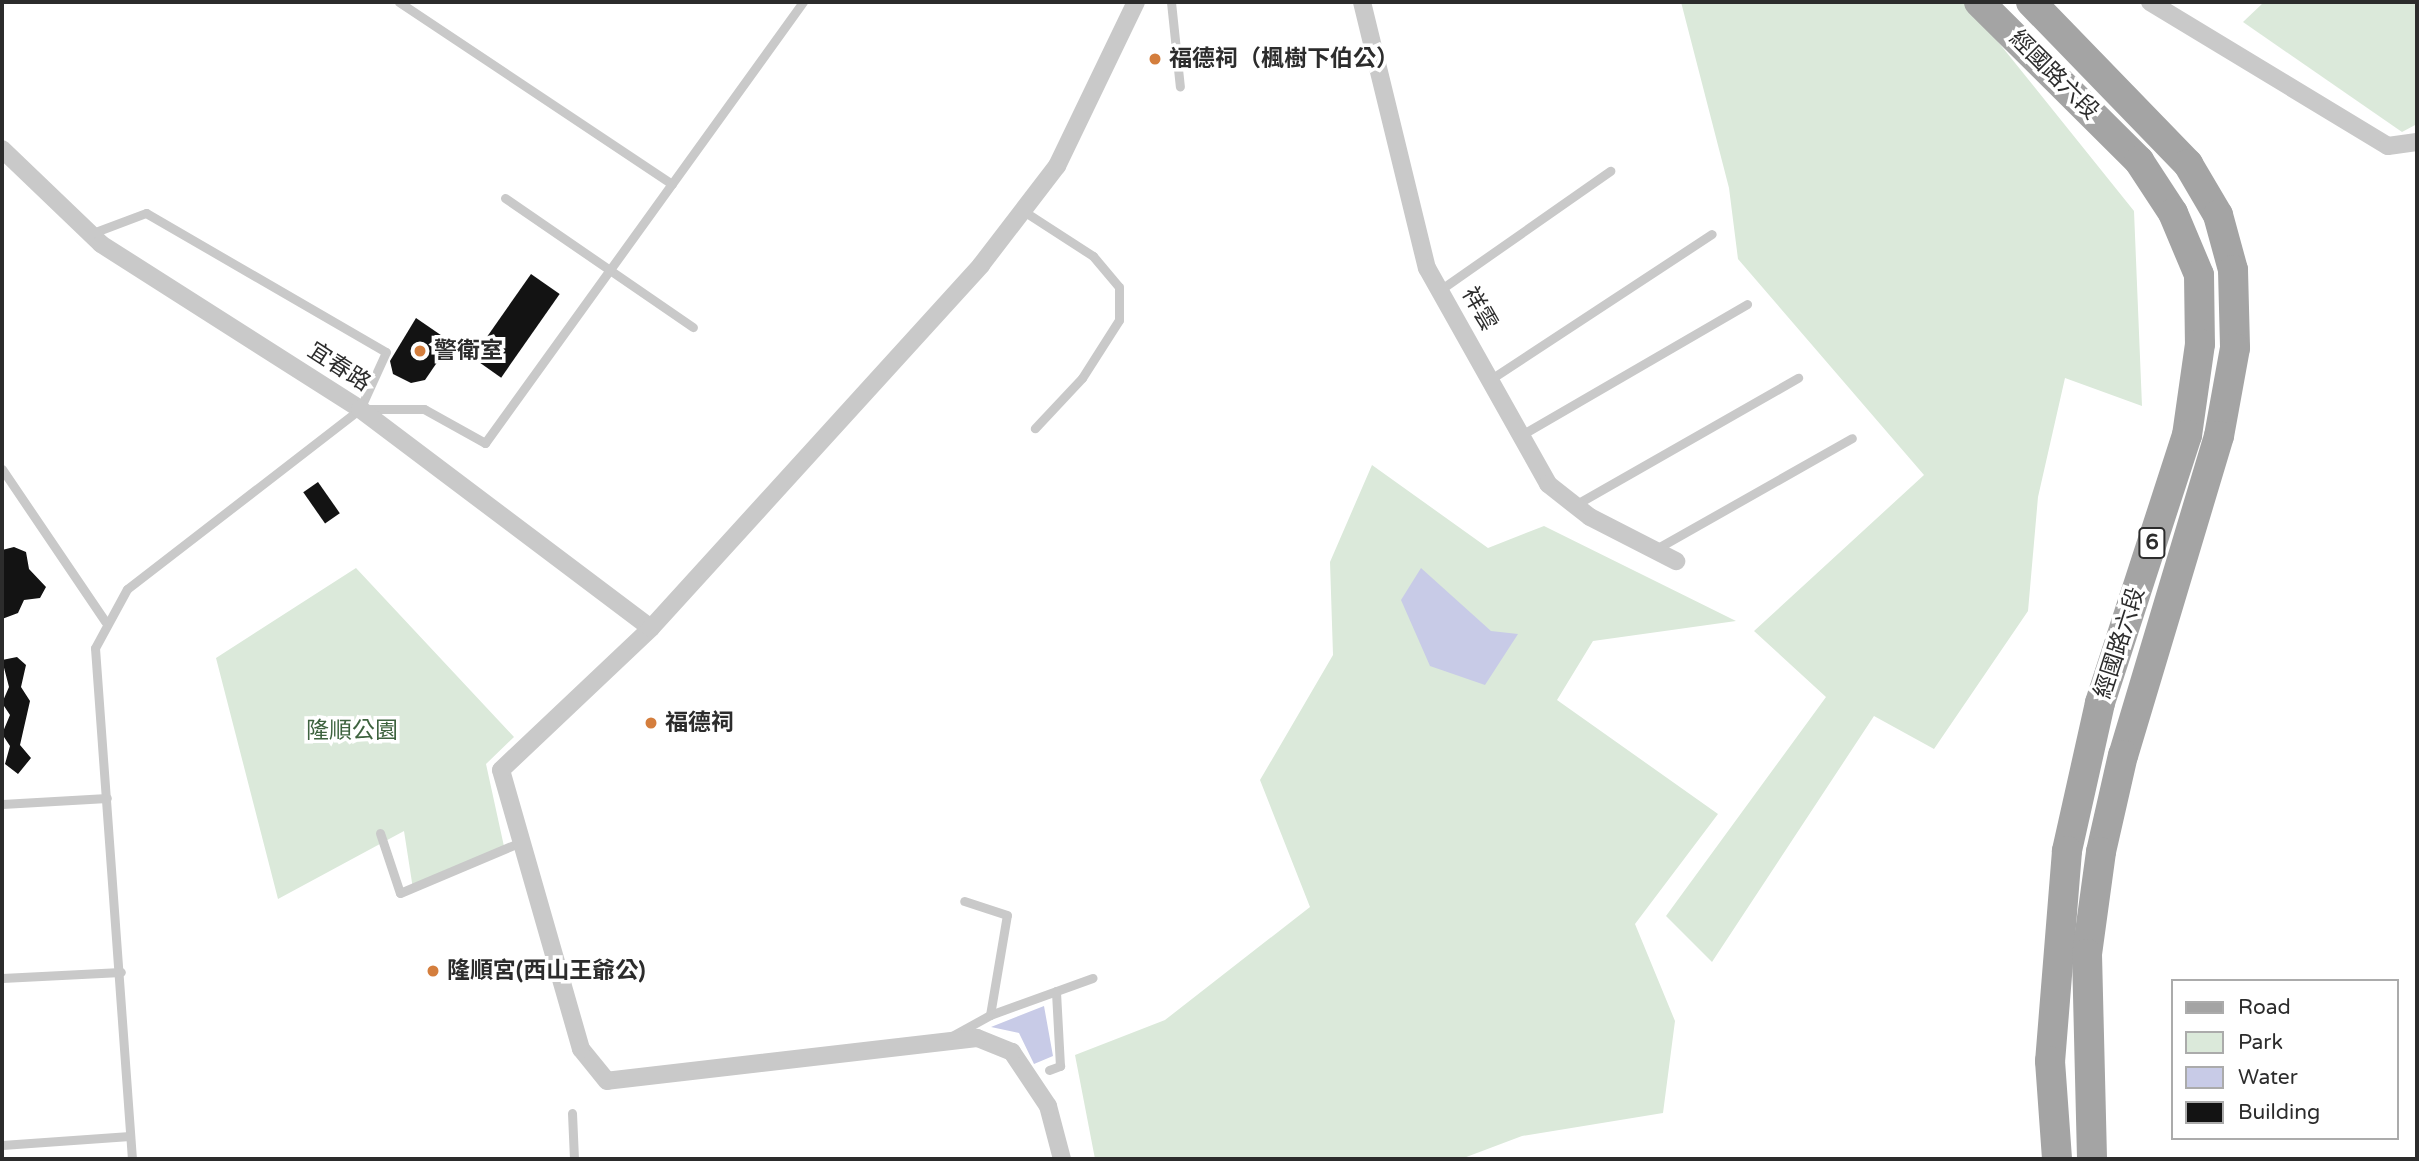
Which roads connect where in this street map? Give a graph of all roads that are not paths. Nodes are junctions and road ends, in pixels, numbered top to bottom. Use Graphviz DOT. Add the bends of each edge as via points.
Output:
graph roads {
  1 [pos="399,2"];
  2 [pos="803,2"];
  3 [pos="1136,2"];
  4 [pos="1171,2"];
  5 [pos="1362,2"];
  6 [pos="1979,2"];
  7 [pos="2031,2"];
  8 [pos="2150,2"];
  9 [pos="1180,87"];
  10 [pos="2417,142"];
  11 [pos="2,149"];
  12 [pos="1610,172"];
  13 [pos="672,184"];
  14 [pos="505,198"];
  15 [pos="1025,212"];
  16 [pos="90,234"];
  17 [pos="1712,234"];
  18 [pos="610,269"];
  19 [pos="1440,290"];
  20 [pos="1747,304"];
  21 [pos="693,327"];
  22 [pos="1798,377"];
  23 [pos="1491,379"];
  24 [pos="360,409"];
  25 [pos="1035,428"];
  26 [pos="1523,434"];
  27 [pos="1852,438"];
  28 [pos="2,468"];
  29 [pos="1575,505"];
  30 [pos="1655,550"];
  31 [pos="1676,561"];
  32 [pos="105,621"];
  33 [pos="651,628"];
  34 [pos="107,798"];
  35 [pos="2,804"];
  36 [pos="380,833"];
  37 [pos="522,842"];
  38 [pos="2065,872"];
  39 [pos="2097,879"];
  40 [pos="964,901"];
  41 [pos="121,972"];
  42 [pos="2,978"];
  43 [pos="1092,978"];
  44 [pos="1056,991"];
  45 [pos="990,1015"];
  46 [pos="941,1042"];
  47 [pos="1049,1070"];
  48 [pos="572,1113"];
  49 [pos="130,1136"];
  50 [pos="2,1145"];
  51 [pos="132,1159"];
  52 [pos="574,1159"];
  53 [pos="1062,1159"];
  54 [pos="2057,1159"];
  55 [pos="2092,1159"];
  1 -- 13 [label="lane"];
  2 -- 13 [label="lane"];
  3 -- 15 [label="street" via="1057,166"];
  4 -- 9 [label="lane"];
  5 -- 19 [label="street, 祥雲" via="1427,268"];
  6 -- 38 [label="main road, 經國路六段 / 6" via="2139,160 2174,214 2199,275 2200,344 2187,435 2100,703"];
  7 -- 39 [label="main road, 經國路六段 / 6" via="2188,164 2218,215 2234,270 2235,348 2219,436 2123,755"];
  8 -- 10 [label="street" via="2388,146"];
  11 -- 16 [label="street, 宜春路"];
  12 -- 19 [label="lane"];
  13 -- 18 [label="lane"];
  14 -- 18 [label="lane"];
  15 -- 25 [label="lane" via="1093,256 1119,287 1119,320 1082,378"];
  15 -- 33 [label="street"];
  16 -- 24 [label="street, 宜春路"];
  16 -- 24 [label="lane" via="146,213 386,352"];
  17 -- 23 [label="lane"];
  18 -- 21 [label="lane"];
  18 -- 24 [label="lane" via="485,443 424,409"];
  19 -- 23 [label="street, 祥雲"];
  20 -- 26 [label="lane"];
  22 -- 29 [label="lane"];
  23 -- 26 [label="street, 祥雲"];
  24 -- 32 [label="lane" via="127,589"];
  24 -- 33 [label="street, 宜春路"];
  26 -- 29 [label="street, 祥雲" via="1548,484"];
  27 -- 30 [label="lane"];
  28 -- 32 [label="lane"];
  29 -- 30 [label="street, 祥雲"];
  30 -- 31 [label="street, 祥雲"];
  32 -- 34 [label="lane" via="95,649"];
  33 -- 37 [label="street" via="501,770"];
  34 -- 35 [label="lane"];
  34 -- 41 [label="lane"];
  36 -- 37 [label="lane" via="400,893"];
  37 -- 46 [label="street" via="581,1049 607,1081"];
  38 -- 39 [label="main road"];
  38 -- 54 [label="main road, 經國路六段 / 6" via="2050,1061"];
  39 -- 55 [label="main road, 經國路六段 / 6" via="2087,954"];
  40 -- 45 [label="lane" via="1007,915"];
  41 -- 42 [label="lane"];
  41 -- 49 [label="lane"];
  43 -- 44 [label="lane"];
  44 -- 45 [label="lane"];
  44 -- 47 [label="lane" via="1060,1066"];
  45 -- 46 [label="lane"];
  46 -- 53 [label="street" via="977,1038 1012,1052 1048,1106"];
  48 -- 52 [label="lane"];
  49 -- 50 [label="lane"];
  49 -- 51 [label="lane"];
}
